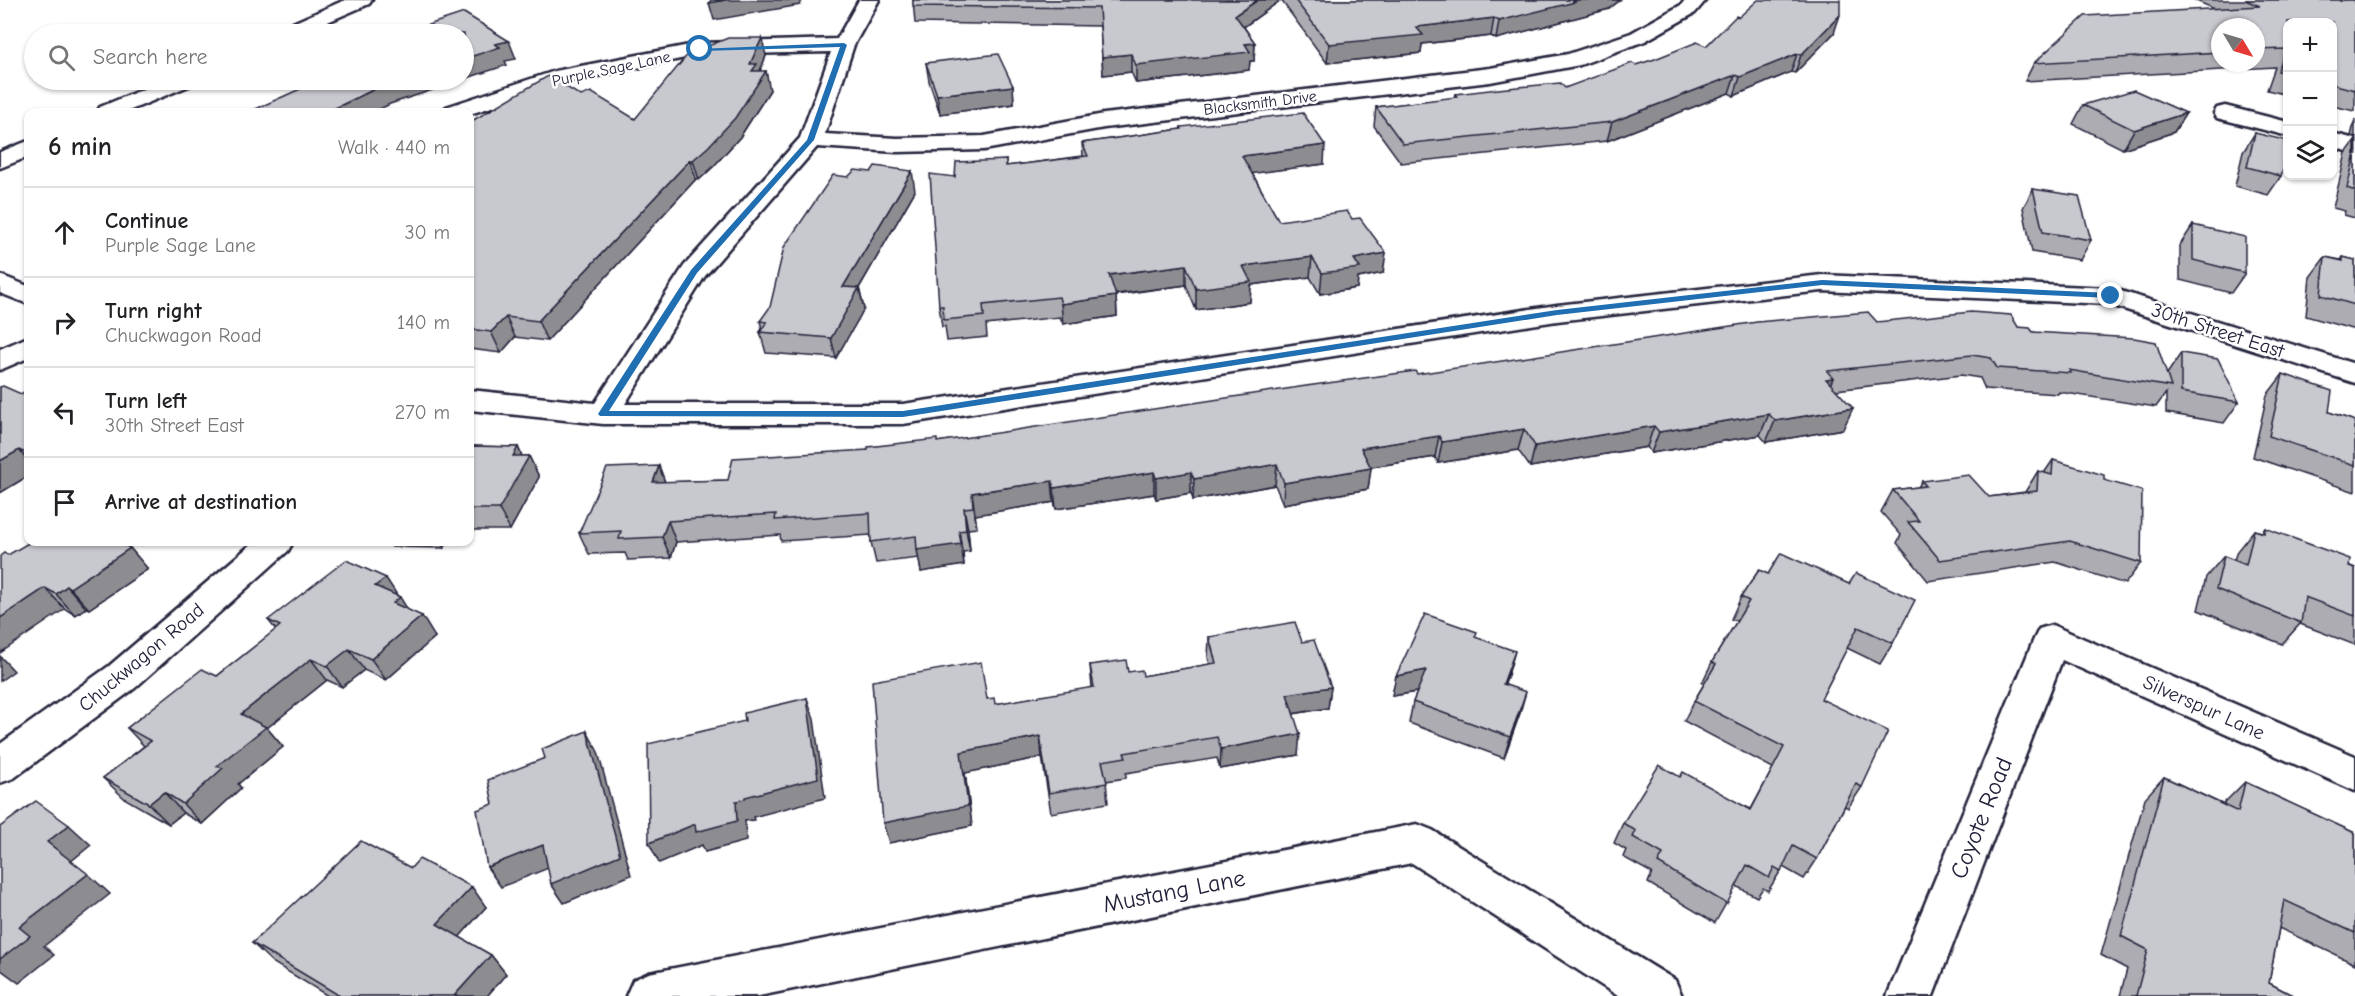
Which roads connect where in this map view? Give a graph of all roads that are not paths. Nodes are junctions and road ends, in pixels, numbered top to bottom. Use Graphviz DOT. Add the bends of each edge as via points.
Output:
graph roads {
  1 [pos="362,0"];
  2 [pos="869,0"];
  3 [pos="1696,0"];
  4 [pos="307,24"];
  5 [pos="844,45"];
  6 [pos="160,90"];
  7 [pos="117,108"];
  8 [pos="466,108"];
  9 [pos="2225,113"];
  10 [pos="2283,128"];
  11 [pos="811,140"];
  12 [pos="2337,141"];
  13 [pos="2355,146"];
  14 [pos="24,150"];
  15 [pos="0,161"];
  16 [pos="0,284"];
  17 [pos="24,294"];
  18 [pos="24,348"];
  19 [pos="0,361"];
  20 [pos="2355,374"];
  21 [pos="474,400"];
  22 [pos="603,414"];
  23 [pos="271,546"];
  24 [pos="2052,639"];
  25 [pos="0,766"];
  26 [pos="2355,774"];
  27 [pos="649,996"];
  28 [pos="1659,996"];
  29 [pos="1910,996"];
  1 -- 4 [label="street"];
  2 -- 5 [label="street"];
  3 -- 11 [label="street, Blacksmith Drive" via="1688,9 1638,36 1572,60 1490,75 1104,121 984,143 897,146"];
  5 -- 8 [label="street, Purple Sage Lane" via="700,49 563,76"];
  5 -- 11 [label="street"];
  6 -- 7 [label="street"];
  9 -- 10 [label="street"];
  11 -- 22 [label="street" via="694,272"];
  12 -- 13 [label="street"];
  14 -- 15 [label="street"];
  16 -- 17 [label="street"];
  18 -- 19 [label="street"];
  20 -- 22 [label="street, 30th Street East" via="2111,296 1822,283 1557,313 903,414"];
  21 -- 22 [label="street, 30th Street East"];
  23 -- 25 [label="street, Chuckwagon Road" via="122,677"];
  24 -- 26 [label="street, Silverspur Lane"];
  24 -- 29 [label="street, Coyote Road"];
  27 -- 28 [label="street, Mustang Lane" via="1417,843"];
}
